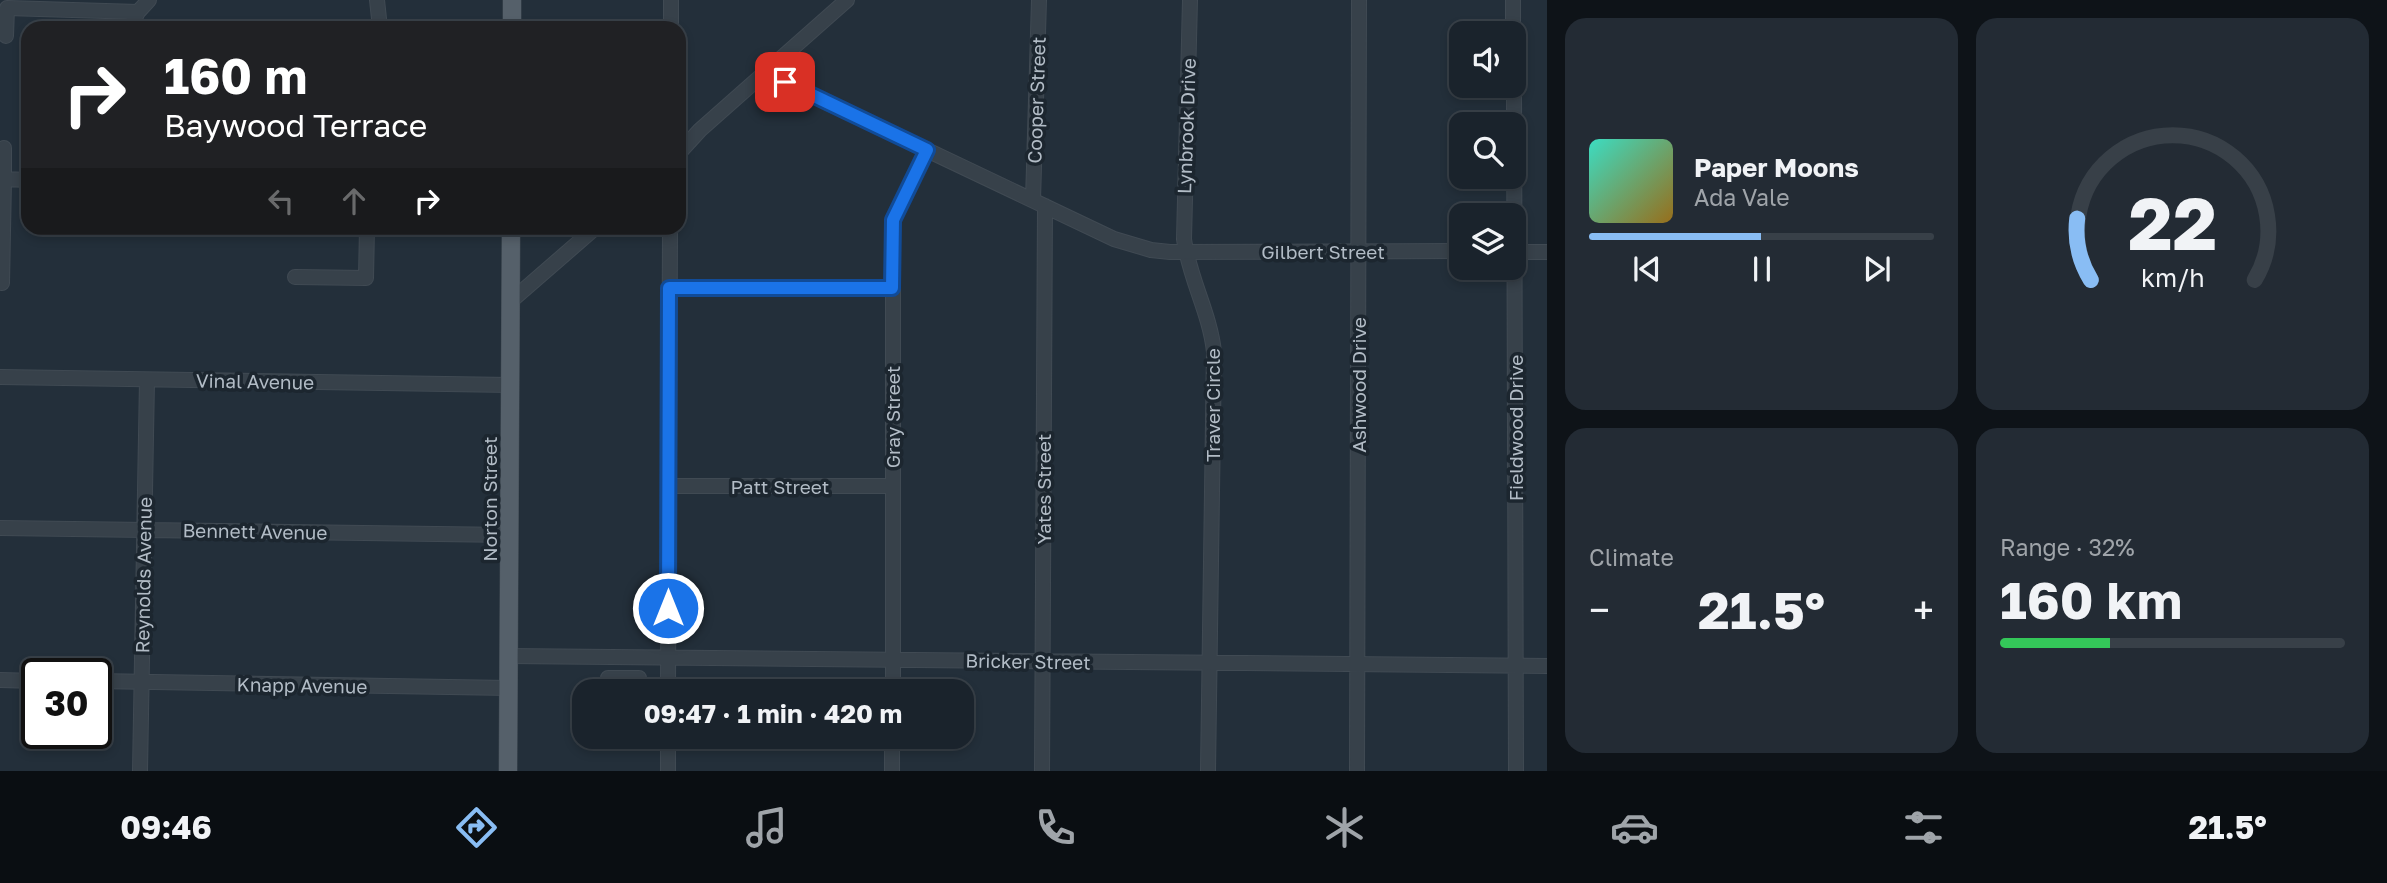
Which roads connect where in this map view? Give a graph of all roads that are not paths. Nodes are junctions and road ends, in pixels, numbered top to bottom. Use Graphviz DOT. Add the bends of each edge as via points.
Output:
graph roads {
  1 [pos="149,0"];
  2 [pos="377,0"];
  3 [pos="513,0"];
  4 [pos="671,0"];
  5 [pos="847,0"];
  6 [pos="1039,0"];
  7 [pos="1190,0"];
  8 [pos="1359,0"];
  9 [pos="1513,0"];
  10 [pos="7,4"];
  11 [pos="138,12"];
  12 [pos="134,21"];
  13 [pos="379,21"];
  14 [pos="512,21"];
  15 [pos="671,21"];
  16 [pos="1513,21"];
  17 [pos="6,36"];
  18 [pos="765,73"];
  19 [pos="1514,98"];
  20 [pos="686,145"];
  21 [pos="4,148"];
  22 [pos="927,150"];
  23 [pos="4,179"];
  24 [pos="21,180"];
  25 [pos="1039,203"];
  26 [pos="1514,203"];
  27 [pos="367,235"];
  28 [pos="511,235"];
  29 [pos="587,235"];
  30 [pos="670,235"];
  31 [pos="1358,250"];
  32 [pos="1186,251"];
  33 [pos="1449,251"];
  34 [pos="1526,252"];
  35 [pos="1547,252"];
  36 [pos="295,277"];
  37 [pos="1514,280"];
  38 [pos="2,283"];
  39 [pos="669,288"];
  40 [pos="892,288"];
  41 [pos="511,301"];
  42 [pos="0,377"];
  43 [pos="147,380"];
  44 [pos="510,385"];
  45 [pos="669,486"];
  46 [pos="892,486"];
  47 [pos="0,528"];
  48 [pos="144,530"];
  49 [pos="510,535"];
  50 [pos="509,656"];
  51 [pos="668,658"];
  52 [pos="893,660"];
  53 [pos="1041,661"];
  54 [pos="1210,663"];
  55 [pos="1357,664"];
  56 [pos="1516,665"];
  57 [pos="1547,666"];
  58 [pos="608,679"];
  59 [pos="639,679"];
  60 [pos="668,679"];
  61 [pos="893,679"];
  62 [pos="0,680"];
  63 [pos="21,681"];
  64 [pos="112,681"];
  65 [pos="142,682"];
  66 [pos="509,688"];
  67 [pos="668,749"];
  68 [pos="892,749"];
  69 [pos="140,771"];
  70 [pos="508,771"];
  71 [pos="667,771"];
  72 [pos="892,771"];
  73 [pos="1042,771"];
  74 [pos="1208,771"];
  75 [pos="1357,771"];
  76 [pos="1516,771"];
  1 -- 11 [label="street"];
  2 -- 13 [label="street"];
  3 -- 14 [label="main road"];
  4 -- 15 [label="street"];
  5 -- 18 [label="street"];
  6 -- 25 [label="street, Cooper Street"];
  7 -- 32 [label="street, Lynbrook Drive"];
  8 -- 31 [label="street, Ashwood Drive"];
  9 -- 16 [label="street"];
  10 -- 11 [label="street"];
  10 -- 17 [label="street"];
  11 -- 12 [label="street"];
  18 -- 20 [label="street"];
  18 -- 22 [label="street"];
  19 -- 26 [label="street, Fieldwood Drive"];
  21 -- 23 [label="street"];
  22 -- 25 [label="street"];
  22 -- 40 [label="street, Gray Street" via="893,220"];
  23 -- 24 [label="street"];
  23 -- 38 [label="street"];
  25 -- 32 [label="street" via="1132,246"];
  25 -- 53 [label="street, Yates Street"];
  27 -- 36 [label="street" via="366,278"];
  28 -- 41 [label="main road, Norton Street"];
  29 -- 41 [label="street"];
  30 -- 39 [label="street"];
  31 -- 32 [label="street, Gilbert Street"];
  31 -- 33 [label="street, Gilbert Street"];
  31 -- 55 [label="street, Ashwood Drive"];
  32 -- 54 [label="street, Traver Circle" via="1214,352"];
  34 -- 35 [label="street"];
  37 -- 56 [label="street, Fieldwood Drive"];
  39 -- 40 [label="street"];
  39 -- 45 [label="street"];
  40 -- 46 [label="street, Gray Street"];
  41 -- 44 [label="main road, Norton Street"];
  42 -- 43 [label="street, Vinal Avenue"];
  43 -- 44 [label="street, Vinal Avenue"];
  43 -- 48 [label="street, Reynolds Avenue"];
  44 -- 49 [label="main road, Norton Street"];
  45 -- 46 [label="street, Patt Street"];
  45 -- 51 [label="street"];
  46 -- 52 [label="street, Gray Street"];
  47 -- 48 [label="street, Bennett Avenue"];
  48 -- 49 [label="street, Bennett Avenue"];
  48 -- 65 [label="street, Reynolds Avenue"];
  49 -- 50 [label="main road, Norton Street"];
  50 -- 51 [label="street, Bricker Street"];
  50 -- 66 [label="main road, Norton Street"];
  51 -- 52 [label="street, Bricker Street"];
  51 -- 60 [label="street"];
  52 -- 53 [label="street, Bricker Street"];
  52 -- 61 [label="street, Gray Street"];
  53 -- 54 [label="street, Bricker Street"];
  53 -- 73 [label="street, Yates Street"];
  54 -- 55 [label="street, Bricker Street"];
  54 -- 74 [label="street, Traver Circle"];
  55 -- 56 [label="street, Bricker Street"];
  55 -- 75 [label="street, Ashwood Drive"];
  56 -- 57 [label="street, Bricker Street"];
  56 -- 76 [label="street, Fieldwood Drive"];
  58 -- 59 [label="street"];
  62 -- 63 [label="street"];
  64 -- 65 [label="street, Knapp Avenue"];
  65 -- 66 [label="street, Knapp Avenue"];
  65 -- 69 [label="street, Reynolds Avenue"];
  66 -- 70 [label="main road, Norton Street"];
  67 -- 71 [label="street"];
  68 -- 72 [label="street"];
}
